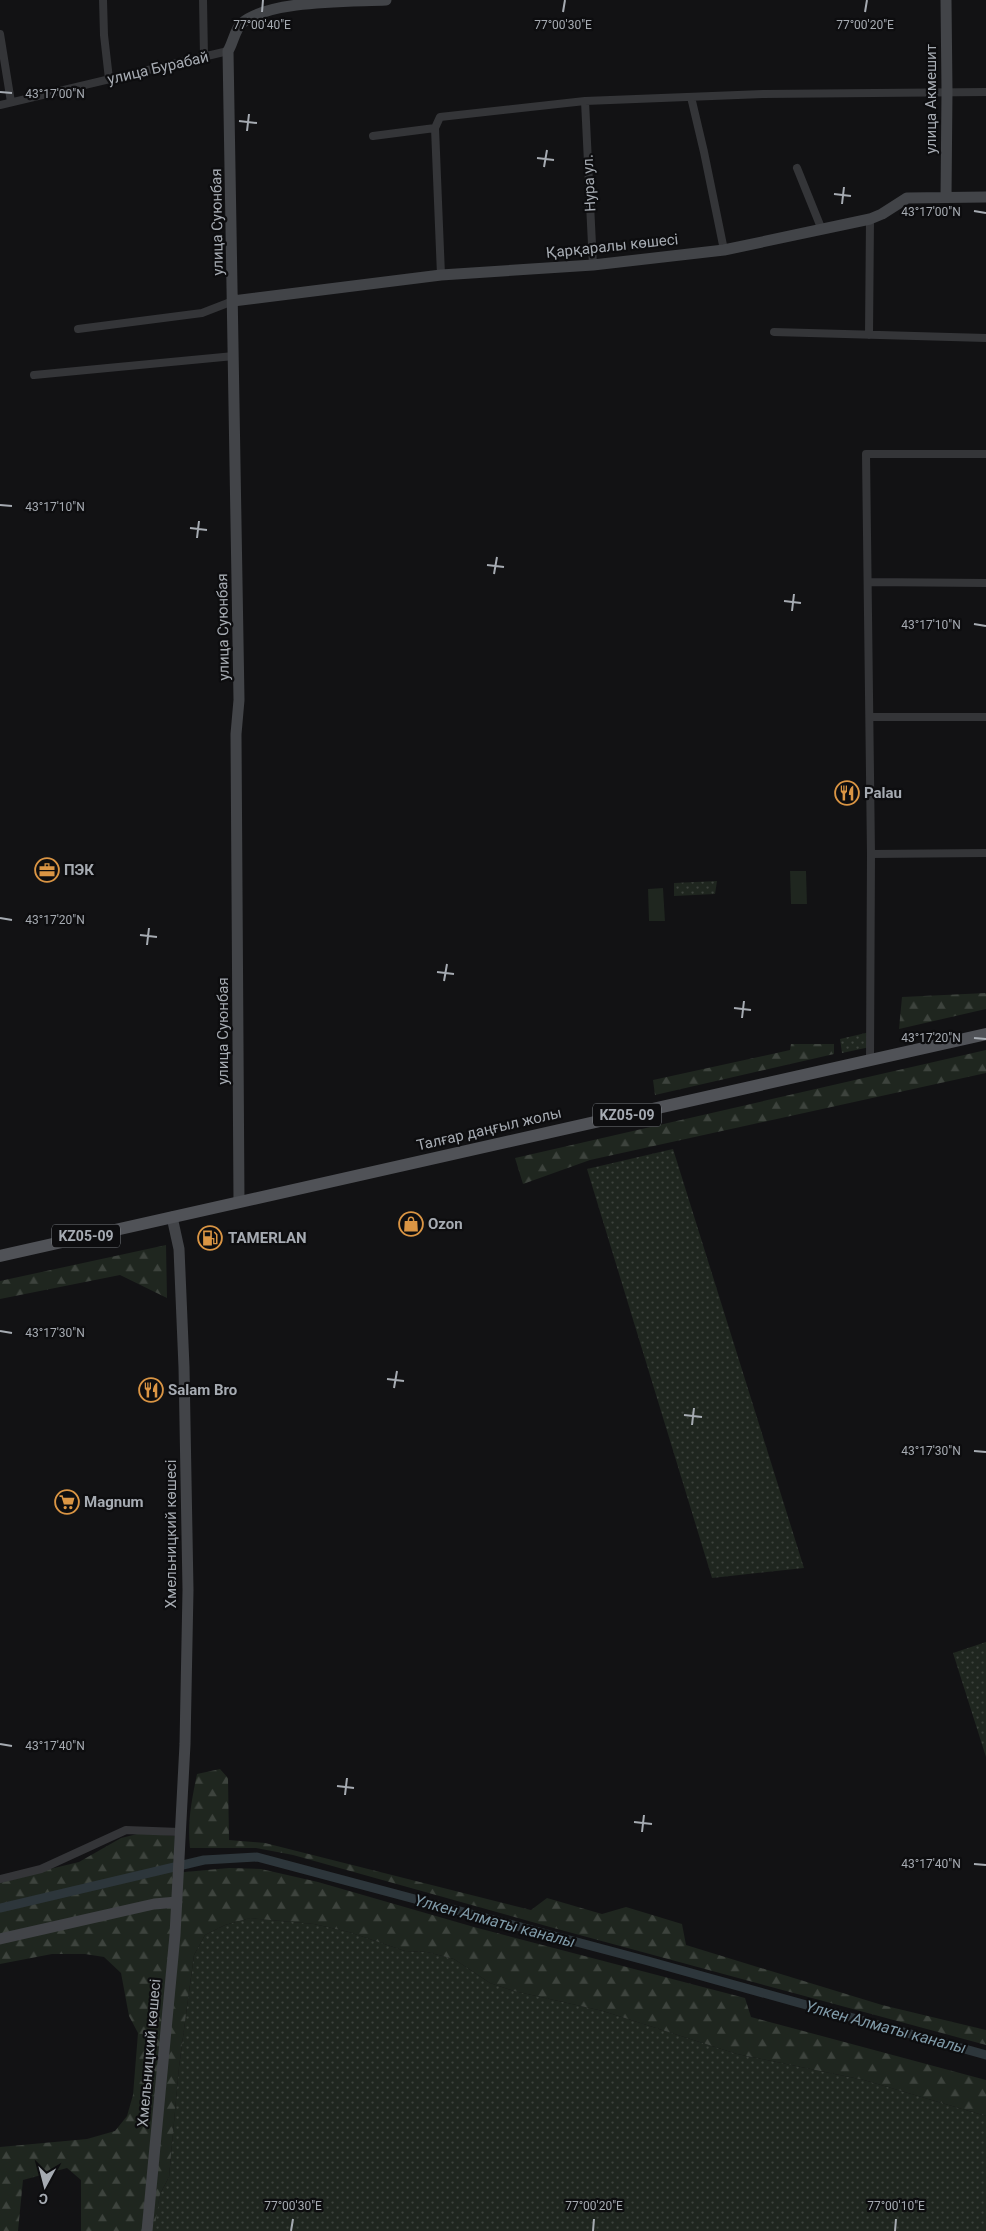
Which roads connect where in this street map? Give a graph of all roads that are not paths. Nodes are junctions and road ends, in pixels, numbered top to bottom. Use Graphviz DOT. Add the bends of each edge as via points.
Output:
graph roads {
  1 [pos="103,0"];
  2 [pos="203,0"];
  3 [pos="386,0"];
  4 [pos="946,0"];
  5 [pos="342,1"];
  6 [pos="278,3"];
  7 [pos="0,34"];
  8 [pos="228,50"];
  9 [pos="204,57"];
  10 [pos="109,79"];
  11 [pos="948,92"];
  12 [pos="986,92"];
  13 [pos="691,97"];
  14 [pos="585,101"];
  15 [pos="11,102"];
  16 [pos="0,105"];
  17 [pos="435,128"];
  18 [pos="373,136"];
  19 [pos="797,168"];
  20 [pos="946,197"];
  21 [pos="986,197"];
  22 [pos="870,218"];
  23 [pos="822,230"];
  24 [pos="724,250"];
  25 [pos="594,265"];
  26 [pos="441,275"];
  27 [pos="233,301"];
  28 [pos="78,329"];
  29 [pos="774,332"];
  30 [pos="869,335"];
  31 [pos="986,338"];
  32 [pos="234,356"];
  33 [pos="34,375"];
  34 [pos="986,454"];
  35 [pos="868,582"];
  36 [pos="986,583"];
  37 [pos="870,717"];
  38 [pos="986,717"];
  39 [pos="986,853"];
  40 [pos="872,854"];
  41 [pos="986,1034"];
  42 [pos="870,1060"];
  43 [pos="239,1202"];
  44 [pos="172,1217"];
  45 [pos="0,1256"];
  46 [pos="180,1832"];
  47 [pos="0,1879"];
  48 [pos="177,1902"];
  49 [pos="0,1939"];
  50 [pos="147,2231"];
  1 -- 10 [label="street"];
  2 -- 9 [label="street"];
  3 -- 5 [label="street"];
  4 -- 11 [label="street, улица Акмешит"];
  5 -- 6 [label="street"];
  6 -- 8 [label="street" via="240,24"];
  7 -- 15 [label="street"];
  8 -- 9 [label="street, улица Бурабай"];
  8 -- 27 [label="street, улица Суюнбая"];
  9 -- 10 [label="street, улица Бурабай"];
  10 -- 15 [label="street, улица Бурабай"];
  11 -- 12 [label="street"];
  11 -- 13 [label="street"];
  11 -- 20 [label="street, улица Акмешит"];
  13 -- 14 [label="street"];
  13 -- 24 [label="street"];
  14 -- 17 [label="street" via="440,117"];
  14 -- 25 [label="street, Нура ул."];
  15 -- 16 [label="street, улица Бурабай"];
  17 -- 18 [label="street"];
  17 -- 26 [label="street"];
  19 -- 23 [label="street"];
  20 -- 21 [label="street, Қарқаралы көшесі"];
  20 -- 22 [label="street, Қарқаралы көшесі" via="906,198"];
  22 -- 23 [label="street, Қарқаралы көшесі"];
  22 -- 30 [label="street"];
  23 -- 24 [label="street, Қарқаралы көшесі"];
  24 -- 25 [label="street, Қарқаралы көшесі"];
  25 -- 26 [label="street, Қарқаралы көшесі"];
  26 -- 27 [label="street, Қарқаралы көшесі"];
  27 -- 28 [label="street" via="202,314"];
  27 -- 32 [label="street, улица Суюнбая"];
  29 -- 30 [label="street"];
  30 -- 31 [label="street"];
  32 -- 33 [label="street"];
  32 -- 43 [label="street, улица Суюнбая" via="239,700 236,744"];
  34 -- 35 [label="street" via="866,454"];
  35 -- 36 [label="street"];
  35 -- 37 [label="street"];
  37 -- 38 [label="street"];
  37 -- 40 [label="street"];
  39 -- 40 [label="street"];
  40 -- 42 [label="street"];
  41 -- 42 [label="main road, Талғар даңғыл жолы / KZ05-09"];
  42 -- 43 [label="main road, Талғар даңғыл жолы / KZ05-09"];
  43 -- 44 [label="main road, Талғар даңғыл жолы / KZ05-09"];
  44 -- 45 [label="main road, Талғар даңғыл жолы / KZ05-09"];
  44 -- 46 [label="street, Хмельницкий көшесі" via="179,1249 188,1590"];
  46 -- 47 [label="street" via="126,1830 41,1869"];
  46 -- 48 [label="street, Хмельницкий көшесі"];
  48 -- 49 [label="street" via="154,1904"];
  48 -- 50 [label="street, Хмельницкий көшесі"];
}
